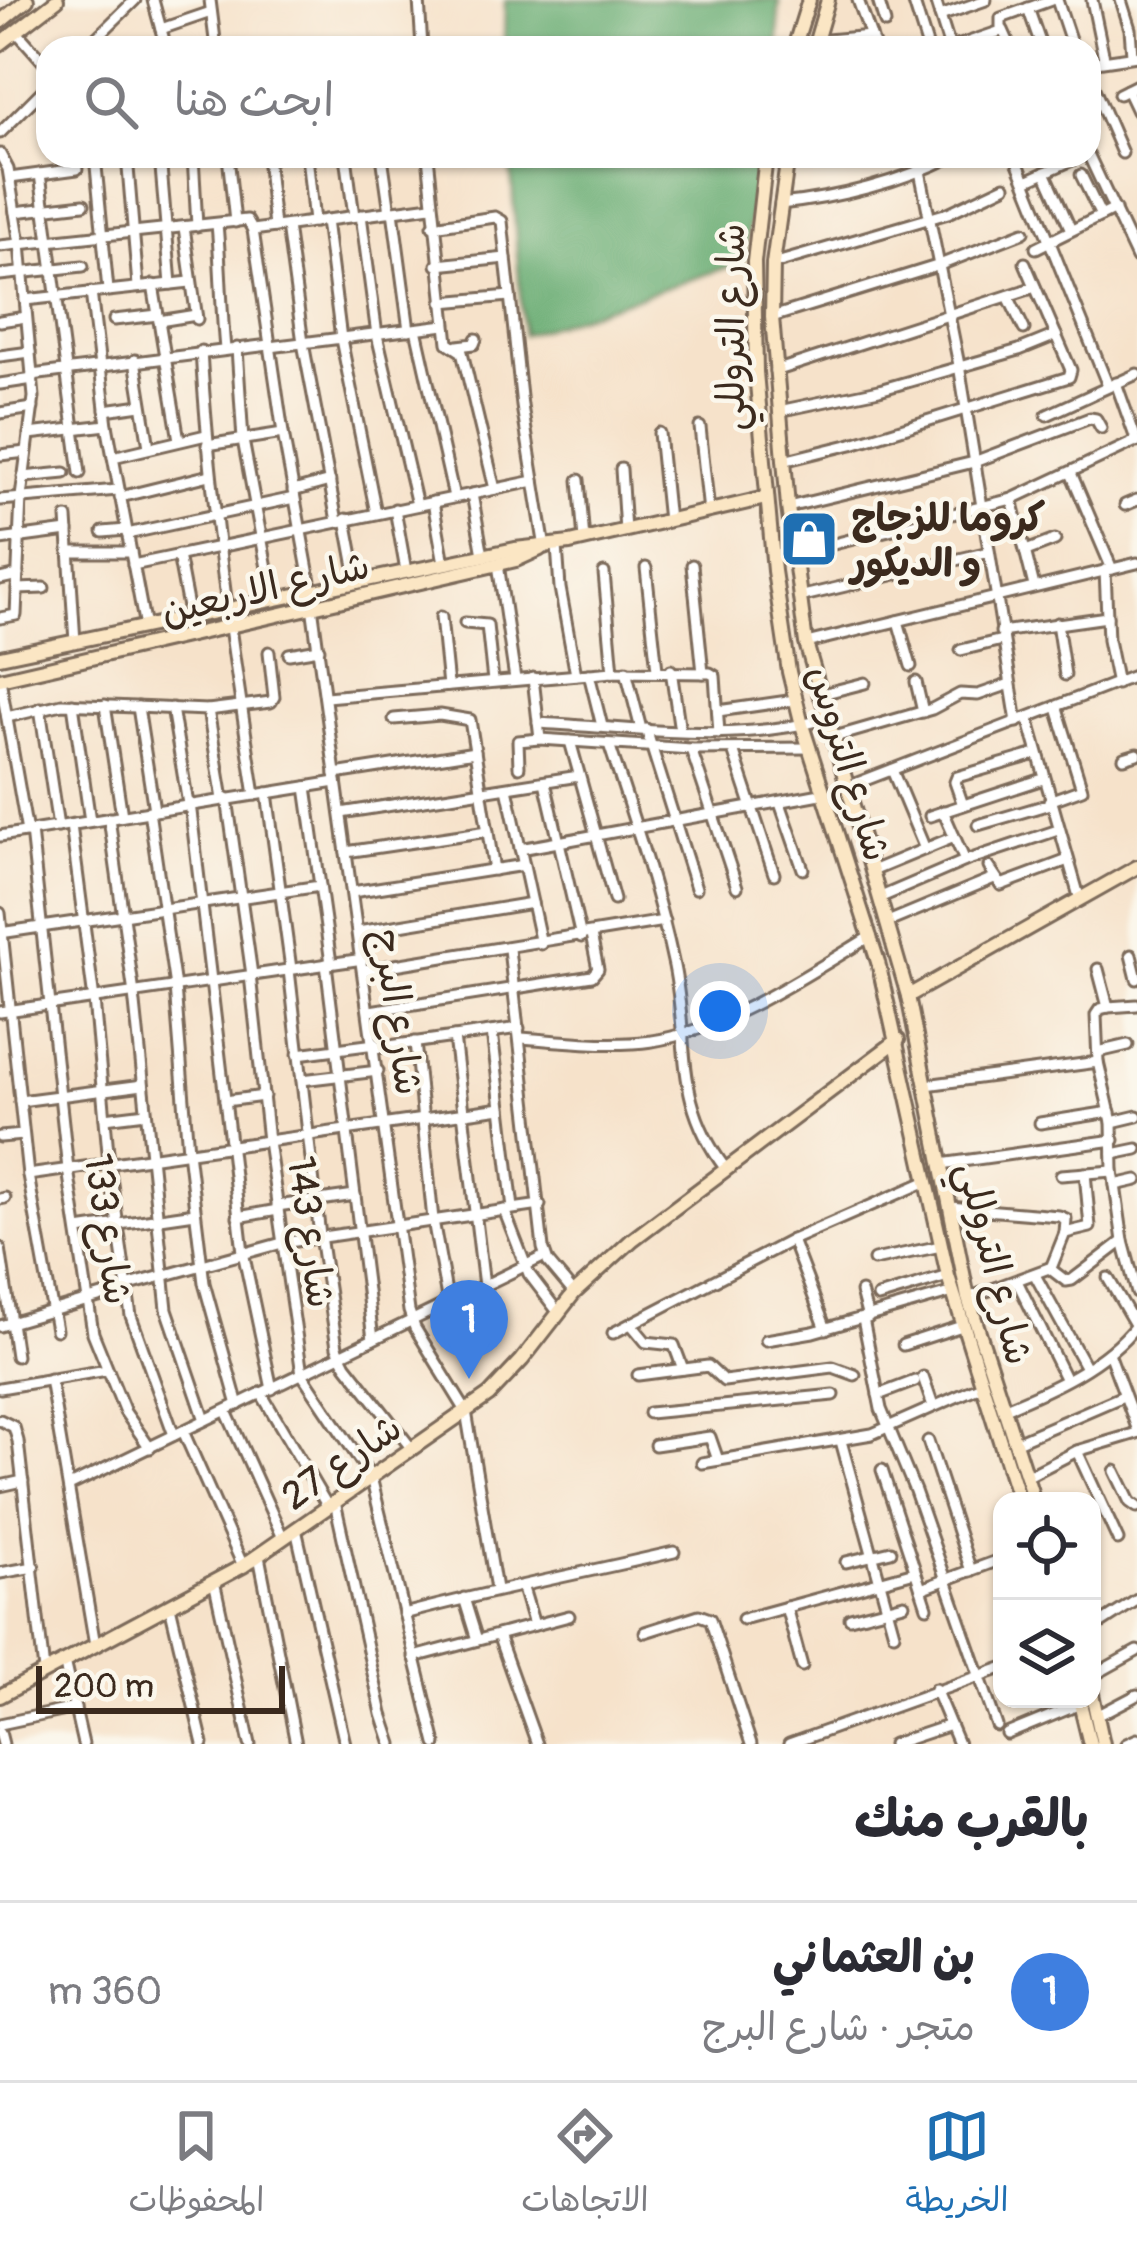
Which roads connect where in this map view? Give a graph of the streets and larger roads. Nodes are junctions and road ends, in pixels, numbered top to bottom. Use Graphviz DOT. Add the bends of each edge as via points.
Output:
graph roads {
  1 [pos="27,0"];
  2 [pos="57,0"];
  3 [pos="135,0"];
  4 [pos="153,0"];
  5 [pos="210,0"];
  6 [pos="419,0"];
  7 [pos="809,0"];
  8 [pos="828,0"];
  9 [pos="858,0"];
  10 [pos="878,0"];
  11 [pos="913,0"];
  12 [pos="935,0"];
  13 [pos="986,0"];
  14 [pos="1092,0"];
  15 [pos="1121,0"];
  16 [pos="1049,1"];
  17 [pos="1028,8"];
  18 [pos="212,13"];
  19 [pos="1131,15"];
  20 [pos="940,16"];
  21 [pos="0,22"];
  22 [pos="885,23"];
  23 [pos="160,29"];
  24 [pos="1003,30"];
  25 [pos="16,32"];
  26 [pos="101,36"];
  27 [pos="162,36"];
  28 [pos="214,36"];
  29 [pos="421,36"];
  30 [pos="798,36"];
  31 [pos="818,36"];
  32 [pos="871,36"];
  33 [pos="924,36"];
  34 [pos="947,36"];
  35 [pos="992,36"];
  36 [pos="1006,36"];
  37 [pos="1038,36"];
  38 [pos="1067,36"];
  39 [pos="1099,36"];
  40 [pos="0,44"];
  41 [pos="1101,44"];
  42 [pos="36,54"];
  43 [pos="1134,56"];
  44 [pos="1104,58"];
  45 [pos="1101,59"];
  46 [pos="1128,90"];
  47 [pos="36,97"];
  48 [pos="1101,103"];
  49 [pos="1137,111"];
  50 [pos="0,133"];
  51 [pos="1123,153"];
  52 [pos="0,154"];
  53 [pos="96,168"];
  54 [pos="128,168"];
  55 [pos="161,168"];
  56 [pos="194,168"];
  57 [pos="229,168"];
  58 [pos="267,168"];
  59 [pos="309,168"];
  60 [pos="348,168"];
  61 [pos="384,168"];
  62 [pos="429,168"];
  63 [pos="765,168"];
  64 [pos="786,168"];
  65 [pos="927,168"];
  66 [pos="1020,168"];
  67 [pos="1047,168"];
  68 [pos="1053,168"];
  69 [pos="1092,168"];
  70 [pos="77,169"];
  71 [pos="920,171"];
  72 [pos="40,174"];
  73 [pos="1081,176"];
  74 [pos="10,178"];
  75 [pos="1026,181"];
  76 [pos="1004,186"];
  77 [pos="780,204"];
  78 [pos="84,205"];
  79 [pos="431,206"];
  80 [pos="45,208"];
  81 [pos="1115,209"];
  82 [pos="391,211"];
  83 [pos="15,212"];
  84 [pos="357,216"];
  85 [pos="1100,216"];
  86 [pos="928,218"];
  87 [pos="320,221"];
  88 [pos="235,222"];
  89 [pos="217,224"];
  90 [pos="197,226"];
  91 [pos="287,226"];
  92 [pos="433,226"];
  93 [pos="184,227"];
  94 [pos="274,227"];
  95 [pos="166,230"];
  96 [pos="253,230"];
  97 [pos="1071,230"];
  98 [pos="1024,232"];
  99 [pos="133,233"];
  100 [pos="102,237"];
  101 [pos="50,242"];
  102 [pos="1048,242"];
  103 [pos="20,244"];
  104 [pos="0,247"];
  105 [pos="1036,248"];
  106 [pos="506,258"];
  107 [pos="1137,258"];
  108 [pos="1025,262"];
  109 [pos="773,263"];
  110 [pos="437,265"];
  111 [pos="83,266"];
  112 [pos="937,266"];
  113 [pos="54,269"];
  114 [pos="22,273"];
  115 [pos="0,275"];
  116 [pos="190,282"];
  117 [pos="171,284"];
  118 [pos="153,285"];
  119 [pos="138,286"];
  120 [pos="1035,287"];
  121 [pos="108,290"];
  122 [pos="91,292"];
  123 [pos="58,296"];
  124 [pos="510,296"];
  125 [pos="1008,296"];
  126 [pos="25,300"];
  127 [pos="442,302"];
  128 [pos="948,316"];
  129 [pos="26,317"];
  130 [pos="772,317"];
  131 [pos="159,318"];
  132 [pos="114,320"];
  133 [pos="0,321"];
  134 [pos="445,325"];
  135 [pos="1024,329"];
  136 [pos="412,330"];
  137 [pos="377,335"];
  138 [pos="1056,335"];
  139 [pos="773,337"];
  140 [pos="341,339"];
  141 [pos="476,339"];
  142 [pos="755,340"];
  143 [pos="303,343"];
  144 [pos="269,346"];
  145 [pos="458,346"];
  146 [pos="237,348"];
  147 [pos="224,349"];
  148 [pos="201,351"];
  149 [pos="30,352"];
  150 [pos="0,356"];
  151 [pos="165,356"];
  152 [pos="135,360"];
  153 [pos="98,365"];
  154 [pos="959,365"];
  155 [pos="66,370"];
  156 [pos="775,371"];
  157 [pos="1137,374"];
  158 [pos="32,377"];
  159 [pos="0,384"];
  160 [pos="1112,384"];
  161 [pos="141,405"];
  162 [pos="33,408"];
  163 [pos="105,410"];
  164 [pos="966,410"];
  165 [pos="778,411"];
  166 [pos="0,413"];
  167 [pos="1047,415"];
  168 [pos="107,425"];
  169 [pos="700,427"];
  170 [pos="1101,428"];
  171 [pos="74,430"];
  172 [pos="659,433"];
  173 [pos="29,434"];
  174 [pos="283,434"];
  175 [pos="179,440"];
  176 [pos="207,440"];
  177 [pos="243,440"];
  178 [pos="1137,442"];
  179 [pos="148,448"];
  180 [pos="26,452"];
  181 [pos="0,455"];
  182 [pos="113,457"];
  183 [pos="783,461"];
  184 [pos="974,462"];
  185 [pos="621,469"];
  186 [pos="1071,472"];
  187 [pos="65,473"];
  188 [pos="80,473"];
  189 [pos="210,476"];
  190 [pos="22,477"];
  191 [pos="579,480"];
  192 [pos="330,481"];
  193 [pos="534,481"];
  194 [pos="495,489"];
  195 [pos="119,493"];
  196 [pos="472,494"];
  197 [pos="293,495"];
  198 [pos="20,496"];
  199 [pos="454,497"];
  200 [pos="766,499"];
  201 [pos="0,500"];
  202 [pos="1012,500"];
  203 [pos="1137,500"];
  204 [pos="433,502"];
  205 [pos="417,505"];
  206 [pos="1125,505"];
  207 [pos="254,506"];
  208 [pos="788,507"];
  209 [pos="394,509"];
  210 [pos="982,509"];
  211 [pos="709,512"];
  212 [pos="376,513"];
  213 [pos="215,515"];
  214 [pos="67,518"];
  215 [pos="342,520"];
  216 [pos="668,521"];
  217 [pos="300,530"];
  218 [pos="68,531"];
  219 [pos="625,531"];
  220 [pos="104,532"];
  221 [pos="127,532"];
  222 [pos="19,536"];
  223 [pos="260,537"];
  224 [pos="0,540"];
  225 [pos="584,540"];
  226 [pos="1055,540"];
  227 [pos="222,546"];
  228 [pos="548,548"];
  229 [pos="989,551"];
  230 [pos="1026,551"];
  231 [pos="69,552"];
  232 [pos="130,552"];
  233 [pos="794,554"];
  234 [pos="178,555"];
  235 [pos="483,555"];
  236 [pos="444,563"];
  237 [pos="1137,563"];
  238 [pos="498,564"];
  239 [pos="133,565"];
  240 [pos="692,565"];
  241 [pos="646,568"];
  242 [pos="1108,569"];
  243 [pos="406,571"];
  244 [pos="604,572"];
  245 [pos="18,575"];
  246 [pos="0,579"];
  247 [pos="358,583"];
  248 [pos="1034,586"];
  249 [pos="44,588"];
  250 [pos="17,589"];
  251 [pos="994,596"];
  252 [pos="799,597"];
  253 [pos="312,599"];
  254 [pos="273,600"];
  255 [pos="441,616"];
  256 [pos="1107,617"];
  257 [pos="0,618"];
  258 [pos="190,618"];
  259 [pos="228,618"];
  260 [pos="898,621"];
  261 [pos="464,622"];
  262 [pos="1057,623"];
  263 [pos="146,627"];
  264 [pos="1002,636"];
  265 [pos="74,642"];
  266 [pos="806,643"];
  267 [pos="319,649"];
  268 [pos="961,650"];
  269 [pos="268,652"];
  270 [pos="289,654"];
  271 [pos="0,657"];
  272 [pos="911,666"];
  273 [pos="657,670"];
  274 [pos="671,670"];
  275 [pos="626,671"];
  276 [pos="613,672"];
  277 [pos="706,673"];
  278 [pos="589,674"];
  279 [pos="576,675"];
  280 [pos="1065,675"];
  281 [pos="1137,675"];
  282 [pos="532,678"];
  283 [pos="0,679"];
  284 [pos="515,679"];
  285 [pos="494,681"];
  286 [pos="916,682"];
  287 [pos="865,683"];
  288 [pos="1010,684"];
  289 [pos="1117,684"];
  290 [pos="448,686"];
  291 [pos="818,694"];
  292 [pos="326,698"];
  293 [pos="795,700"];
  294 [pos="74,704"];
  295 [pos="105,705"];
  296 [pos="138,707"];
  297 [pos="241,707"];
  298 [pos="40,708"];
  299 [pos="172,708"];
  300 [pos="1057,708"];
  301 [pos="208,710"];
  302 [pos="718,711"];
  303 [pos="923,712"];
  304 [pos="8,717"];
  305 [pos="394,719"];
  306 [pos="826,719"];
  307 [pos="1022,720"];
  308 [pos="538,723"];
  309 [pos="802,725"];
  310 [pos="602,726"];
  311 [pos="644,729"];
  312 [pos="680,731"];
  313 [pos="719,733"];
  314 [pos="831,738"];
  315 [pos="540,739"];
  316 [pos="571,741"];
  317 [pos="609,744"];
  318 [pos="652,747"];
  319 [pos="810,748"];
  320 [pos="691,749"];
  321 [pos="734,750"];
  322 [pos="475,752"];
  323 [pos="1036,754"];
  324 [pos="1137,754"];
  325 [pos="1124,758"];
  326 [pos="519,767"];
  327 [pos="990,767"];
  328 [pos="892,770"];
  329 [pos="579,776"];
  330 [pos="336,778"];
  331 [pos="1043,779"];
  332 [pos="545,782"];
  333 [pos="306,787"];
  334 [pos="847,787"];
  335 [pos="506,788"];
  336 [pos="482,792"];
  337 [pos="261,794"];
  338 [pos="826,794"];
  339 [pos="998,794"];
  340 [pos="225,799"];
  341 [pos="1049,802"];
  342 [pos="189,803"];
  343 [pos="780,803"];
  344 [pos="964,805"];
  345 [pos="755,807"];
  346 [pos="152,810"];
  347 [pos="944,811"];
  348 [pos="340,813"];
  349 [pos="716,814"];
  350 [pos="930,815"];
  351 [pos="122,816"];
  352 [pos="109,818"];
  353 [pos="90,821"];
  354 [pos="676,821"];
  355 [pos="71,824"];
  356 [pos="978,825"];
  357 [pos="58,826"];
  358 [pos="637,828"];
  359 [pos="1058,830"];
  360 [pos="29,831"];
  361 [pos="488,831"];
  362 [pos="597,835"];
  363 [pos="0,836"];
  364 [pos="954,837"];
  365 [pos="559,841"];
  366 [pos="520,849"];
  367 [pos="925,849"];
  368 [pos="346,852"];
  369 [pos="1068,860"];
  370 [pos="965,861"];
  371 [pos="524,865"];
  372 [pos="1137,866"];
  373 [pos="802,869"];
  374 [pos="494,870"];
  375 [pos="872,871"];
  376 [pos="774,874"];
  377 [pos="320,886"];
  378 [pos="737,887"];
  379 [pos="696,888"];
  380 [pos="280,891"];
  381 [pos="352,892"];
  382 [pos="242,897"];
  383 [pos="881,898"];
  384 [pos="614,900"];
  385 [pos="1080,900"];
  386 [pos="203,903"];
  387 [pos="532,904"];
  388 [pos="162,910"];
  389 [pos="0,913"];
  390 [pos="122,914"];
  391 [pos="83,920"];
  392 [pos="664,921"];
  393 [pos="889,922"];
  394 [pos="43,927"];
  395 [pos="358,932"];
  396 [pos="1,933"];
  397 [pos="586,936"];
  398 [pos="871,936"];
  399 [pos="541,944"];
  400 [pos="509,950"];
  401 [pos="1131,955"];
  402 [pos="329,964"];
  403 [pos="364,964"];
  404 [pos="290,969"];
  405 [pos="1098,969"];
  406 [pos="251,975"];
  407 [pos="1137,980"];
  408 [pos="213,981"];
  409 [pos="175,987"];
  410 [pos="514,990"];
  411 [pos="134,994"];
  412 [pos="908,995"];
  413 [pos="94,1000"];
  414 [pos="53,1005"];
  415 [pos="1137,1005"];
  416 [pos="1108,1007"];
  417 [pos="370,1011"];
  418 [pos="6,1012"];
  419 [pos="492,1032"];
  420 [pos="683,1032"];
  421 [pos="520,1033"];
  422 [pos="916,1035"];
  423 [pos="454,1037"];
  424 [pos="898,1040"];
  425 [pos="415,1042"];
  426 [pos="1128,1045"];
  427 [pos="375,1046"];
  428 [pos="337,1050"];
  429 [pos="298,1054"];
  430 [pos="1098,1057"];
  431 [pos="378,1071"];
  432 [pos="340,1076"];
  433 [pos="302,1080"];
  434 [pos="143,1085"];
  435 [pos="926,1085"];
  436 [pos="102,1090"];
  437 [pos="62,1095"];
  438 [pos="263,1096"];
  439 [pos="20,1101"];
  440 [pos="225,1101"];
  441 [pos="501,1108"];
  442 [pos="146,1113"];
  443 [pos="462,1114"];
  444 [pos="1137,1116"];
  445 [pos="1111,1117"];
  446 [pos="105,1118"];
  447 [pos="422,1120"];
  448 [pos="1040,1123"];
  449 [pos="385,1125"];
  450 [pos="346,1131"];
  451 [pos="23,1135"];
  452 [pos="308,1136"];
  453 [pos="0,1137"];
  454 [pos="1114,1140"];
  455 [pos="268,1142"];
  456 [pos="230,1146"];
  457 [pos="1137,1149"];
  458 [pos="188,1151"];
  459 [pos="1113,1154"];
  460 [pos="149,1157"];
  461 [pos="109,1163"];
  462 [pos="940,1164"];
  463 [pos="725,1168"];
  464 [pos="68,1169"];
  465 [pos="1113,1171"];
  466 [pos="1085,1173"];
  467 [pos="1061,1174"];
  468 [pos="28,1175"];
  469 [pos="1137,1180"];
  470 [pos="1114,1185"];
  471 [pos="926,1186"];
  472 [pos="945,1187"];
  473 [pos="355,1195"];
  474 [pos="316,1201"];
  475 [pos="540,1205"];
  476 [pos="949,1207"];
  477 [pos="278,1208"];
  478 [pos="508,1209"];
  479 [pos="1018,1211"];
  480 [pos="195,1213"];
  481 [pos="474,1214"];
  482 [pos="1137,1215"];
  483 [pos="238,1217"];
  484 [pos="156,1218"];
  485 [pos="434,1220"];
  486 [pos="1120,1221"];
  487 [pos="117,1223"];
  488 [pos="397,1225"];
  489 [pos="1016,1227"];
  490 [pos="78,1229"];
  491 [pos="360,1231"];
  492 [pos="1065,1233"];
  493 [pos="320,1236"];
  494 [pos="792,1240"];
  495 [pos="282,1243"];
  496 [pos="1137,1244"];
  497 [pos="1124,1245"];
  498 [pos="941,1246"];
  499 [pos="0,1248"];
  500 [pos="243,1252"];
  501 [pos="545,1256"];
  502 [pos="874,1260"];
  503 [pos="202,1264"];
  504 [pos="525,1267"];
  505 [pos="1051,1268"];
  506 [pos="1035,1275"];
  507 [pos="163,1276"];
  508 [pos="948,1276"];
  509 [pos="1108,1278"];
  510 [pos="1135,1280"];
  511 [pos="1017,1281"];
  512 [pos="484,1286"];
  513 [pos="126,1288"];
  514 [pos="861,1292"];
  515 [pos="953,1292"];
  516 [pos="574,1293"];
  517 [pos="1137,1293"];
  518 [pos="878,1297"];
  519 [pos="968,1298"];
  520 [pos="89,1300"];
  521 [pos="448,1303"];
  522 [pos="53,1310"];
  523 [pos="558,1312"];
  524 [pos="865,1319"];
  525 [pos="412,1321"];
  526 [pos="6,1324"];
  527 [pos="631,1324"];
  528 [pos="962,1326"];
  529 [pos="1136,1326"];
  530 [pos="826,1329"];
  531 [pos="56,1330"];
  532 [pos="613,1333"];
  533 [pos="374,1340"];
  534 [pos="766,1340"];
  535 [pos="903,1345"];
  536 [pos="1109,1353"];
  537 [pos="16,1356"];
  538 [pos="340,1357"];
  539 [pos="1085,1368"];
  540 [pos="683,1369"];
  541 [pos="106,1370"];
  542 [pos="302,1374"];
  543 [pos="638,1375"];
  544 [pos="855,1376"];
  545 [pos="1065,1378"];
  546 [pos="50,1379"];
  547 [pos="719,1380"];
  548 [pos="1137,1382"];
  549 [pos="981,1385"];
  550 [pos="0,1388"];
  551 [pos="266,1391"];
  552 [pos="1122,1392"];
  553 [pos="835,1395"];
  554 [pos="878,1395"];
  555 [pos="238,1405"];
  556 [pos="721,1406"];
  557 [pos="933,1406"];
  558 [pos="1003,1409"];
  559 [pos="226,1411"];
  560 [pos="466,1411"];
  561 [pos="1134,1412"];
  562 [pos="649,1413"];
  563 [pos="0,1420"];
  564 [pos="205,1420"];
  565 [pos="888,1428"];
  566 [pos="1137,1431"];
  567 [pos="178,1433"];
  568 [pos="841,1441"];
  569 [pos="928,1441"];
  570 [pos="1014,1443"];
  571 [pos="655,1445"];
  572 [pos="150,1448"];
  573 [pos="412,1449"];
  574 [pos="1077,1451"];
  575 [pos="718,1460"];
  576 [pos="701,1463"];
  577 [pos="882,1470"];
  578 [pos="1115,1471"];
  579 [pos="371,1477"];
  580 [pos="1026,1477"];
  581 [pos="23,1481"];
  582 [pos="0,1486"];
  583 [pos="69,1486"];
  584 [pos="915,1491"];
  585 [pos="1016,1492"];
  586 [pos="1031,1492"];
  587 [pos="890,1499"];
  588 [pos="331,1505"];
  589 [pos="1137,1507"];
  590 [pos="296,1529"];
  591 [pos="283,1538"];
  592 [pos="1118,1540"];
  593 [pos="891,1551"];
  594 [pos="674,1552"];
  595 [pos="259,1556"];
  596 [pos="870,1556"];
  597 [pos="993,1561"];
  598 [pos="845,1562"];
  599 [pos="243,1566"];
  600 [pos="34,1567"];
  601 [pos="971,1570"];
  602 [pos="915,1572"];
  603 [pos="0,1573"];
  604 [pos="945,1580"];
  605 [pos="214,1582"];
  606 [pos="877,1582"];
  607 [pos="523,1588"];
  608 [pos="496,1589"];
  609 [pos="921,1589"];
  610 [pos="464,1598"];
  611 [pos="1137,1600"];
  612 [pos="904,1604"];
  613 [pos="170,1606"];
  614 [pos="785,1607"];
  615 [pos="927,1607"];
  616 [pos="885,1608"];
  617 [pos="404,1613"];
  618 [pos="568,1616"];
  619 [pos="850,1618"];
  620 [pos="742,1619"];
  621 [pos="1101,1623"];
  622 [pos="535,1625"];
  623 [pos="646,1632"];
  624 [pos="893,1633"];
  625 [pos="498,1635"];
  626 [pos="477,1640"];
  627 [pos="95,1645"];
  628 [pos="1137,1651"];
  629 [pos="414,1657"];
  630 [pos="64,1661"];
  631 [pos="802,1666"];
  632 [pos="44,1671"];
  633 [pos="993,1671"];
  634 [pos="1101,1671"];
  635 [pos="979,1676"];
  636 [pos="935,1689"];
  637 [pos="1137,1695"];
  638 [pos="0,1696"];
  639 [pos="75,1708"];
  640 [pos="1065,1708"];
  641 [pos="1082,1708"];
  642 [pos="1095,1708"];
  643 [pos="1097,1716"];
  644 [pos="950,1725"];
  645 [pos="997,1726"];
  646 [pos="0,1728"];
  647 [pos="1007,1734"];
  648 [pos="1137,1738"];
  649 [pos="3,1744"];
  650 [pos="83,1744"];
  651 [pos="203,1744"];
  652 [pos="250,1744"];
  653 [pos="296,1744"];
  654 [pos="345,1744"];
  655 [pos="392,1744"];
  656 [pos="436,1744"];
  657 [pos="537,1744"];
  658 [pos="751,1744"];
  659 [pos="789,1744"];
  660 [pos="892,1744"];
  661 [pos="958,1744"];
  662 [pos="1090,1744"];
  663 [pos="1103,1744"];
  664 [pos="1126,1744"];
  1 -- 21 [label="street"];
  2 -- 25 [label="street"];
  3 -- 26 [label="street"];
  4 -- 23 [label="street"];
  5 -- 18 [label="street"];
  6 -- 29 [label="street"];
  7 -- 30 [label="street"];
  8 -- 31 [label="street"];
  9 -- 32 [label="street"];
  10 -- 22 [label="street"];
  11 -- 33 [label="street"];
  12 -- 20 [label="street"];
  13 -- 20 [label="street"];
  14 -- 39 [label="street"];
  15 -- 19 [label="street"];
  16 -- 17 [label="street"];
  16 -- 38 [label="street"];
  17 -- 24 [label="street" via="1001,18"];
  17 -- 37 [label="street"];
  18 -- 23 [label="street"];
  18 -- 28 [label="street"];
  19 -- 43 [label="street"];
  20 -- 34 [label="street"];
  23 -- 27 [label="street"];
  24 -- 35 [label="street"];
  24 -- 36 [label="street"];
  25 -- 40 [label="street"];
  25 -- 42 [label="street"];
  41 -- 44 [label="street"];
  43 -- 44 [label="street"];
  44 -- 45 [label="street"];
  46 -- 49 [label="street"];
  47 -- 50 [label="street"];
  48 -- 51 [label="street"];
  52 -- 74 [label="street"];
  53 -- 100 [label="street"];
  54 -- 99 [label="street"];
  55 -- 95 [label="street"];
  56 -- 90 [label="street"];
  57 -- 88 [label="street"];
  58 -- 94 [label="street"];
  59 -- 87 [label="street"];
  60 -- 84 [label="street"];
  61 -- 82 [label="street"];
  62 -- 79 [label="street"];
  63 -- 142 [label="street, شارع التروللي"];
  64 -- 77 [label="street, شارع التروللي"];
  65 -- 71 [label="street"];
  66 -- 75 [label="street"];
  67 -- 75 [label="street"];
  68 -- 97 [label="street"];
  69 -- 81 [label="street"];
  70 -- 72 [label="street"];
  71 -- 77 [label="street"];
  71 -- 86 [label="street"];
  72 -- 74 [label="street"];
  72 -- 80 [label="street"];
  73 -- 85 [label="street"];
  74 -- 83 [label="street"];
  75 -- 102 [label="street"];
  76 -- 86 [label="street"];
  77 -- 109 [label="street, شارع التروللي"];
  78 -- 80 [label="street"];
  79 -- 82 [label="street"];
  79 -- 92 [label="street"];
  80 -- 83 [label="street"];
  80 -- 101 [label="street"];
  81 -- 85 [label="street"];
  81 -- 107 [label="street"];
  82 -- 84 [label="street"];
  82 -- 136 [label="street"];
  83 -- 103 [label="street"];
  84 -- 87 [label="street"];
  84 -- 137 [label="street"];
  85 -- 97 [label="street"];
  86 -- 109 [label="street"];
  86 -- 112 [label="street"];
  87 -- 91 [label="street"];
  87 -- 140 [label="street"];
  88 -- 89 [label="street"];
  88 -- 96 [label="street" via="251,221"];
  89 -- 90 [label="street"];
  89 -- 147 [label="street"];
  90 -- 93 [label="street"];
  91 -- 94 [label="street"];
  91 -- 143 [label="street"];
  92 -- 106 [label="street" via="495,217"];
  92 -- 110 [label="street"];
  93 -- 95 [label="street"];
  93 -- 116 [label="street"];
  94 -- 96 [label="street"];
  95 -- 99 [label="street"];
  95 -- 117 [label="street"];
  96 -- 144 [label="street, شارع البرج"];
  97 -- 102 [label="street"];
  98 -- 112 [label="street"];
  99 -- 100 [label="street"];
  99 -- 119 [label="street"];
  100 -- 101 [label="street"];
  100 -- 121 [label="street"];
  101 -- 103 [label="street"];
  101 -- 113 [label="street"];
  102 -- 105 [label="street"];
  102 -- 160 [label="street"];
  103 -- 104 [label="street"];
  103 -- 114 [label="street"];
  106 -- 110 [label="street"];
  106 -- 124 [label="street"];
  108 -- 120 [label="street"];
  109 -- 130 [label="street, شارع التروللي"];
  110 -- 127 [label="street"];
  111 -- 113 [label="street"];
  112 -- 128 [label="street"];
  112 -- 130 [label="street"];
  113 -- 114 [label="street"];
  113 -- 123 [label="street"];
  114 -- 115 [label="street"];
  114 -- 126 [label="street"];
  116 -- 117 [label="street"];
  116 -- 131 [label="street" via="196,317"];
  117 -- 118 [label="street"];
  118 -- 119 [label="street"];
  118 -- 131 [label="street"];
  119 -- 121 [label="street"];
  120 -- 125 [label="street"];
  120 -- 138 [label="street"];
  121 -- 122 [label="street"];
  122 -- 123 [label="street"];
  122 -- 153 [label="street"];
  123 -- 126 [label="street"];
  123 -- 155 [label="street"];
  124 -- 127 [label="street"];
  124 -- 193 [label="street"];
  125 -- 128 [label="street"];
  125 -- 135 [label="street"];
  126 -- 129 [label="street"];
  127 -- 134 [label="street"];
  128 -- 154 [label="street"];
  128 -- 156 [label="street"];
  129 -- 133 [label="street"];
  129 -- 149 [label="street"];
  130 -- 139 [label="street, شارع التروللي"];
  131 -- 132 [label="street"];
  131 -- 151 [label="street"];
  134 -- 136 [label="street"];
  134 -- 145 [label="street" via="449,344"];
  136 -- 137 [label="street"];
  136 -- 199 [label="street"];
  137 -- 140 [label="street"];
  137 -- 205 [label="street"];
  138 -- 154 [label="street"];
  138 -- 164 [label="street" via="1071,370 1065,379"];
  139 -- 142 [label="street"];
  139 -- 156 [label="street, شارع التروللي"];
  140 -- 143 [label="street"];
  140 -- 212 [label="street"];
  141 -- 145 [label="street"];
  142 -- 200 [label="street, شارع التروللي"];
  143 -- 144 [label="street"];
  143 -- 192 [label="street"];
  144 -- 146 [label="street"];
  144 -- 174 [label="street, شارع البرج"];
  145 -- 194 [label="street"];
  146 -- 147 [label="street"];
  146 -- 177 [label="street"];
  147 -- 148 [label="street"];
  148 -- 151 [label="street"];
  148 -- 176 [label="street"];
  149 -- 150 [label="street"];
  149 -- 158 [label="street"];
  151 -- 152 [label="street"];
  151 -- 175 [label="street"];
  152 -- 153 [label="street"];
  152 -- 161 [label="street"];
  153 -- 155 [label="street"];
  153 -- 163 [label="street"];
  154 -- 164 [label="street"];
  154 -- 165 [label="street"];
  155 -- 158 [label="street"];
  155 -- 171 [label="street"];
  156 -- 165 [label="street, شارع التروللي"];
  157 -- 160 [label="street"];
  158 -- 159 [label="street"];
  158 -- 162 [label="street"];
  160 -- 167 [label="street"];
  160 -- 178 [label="street"];
  161 -- 163 [label="street"];
  161 -- 179 [label="street"];
  162 -- 166 [label="street"];
  162 -- 173 [label="street"];
  163 -- 168 [label="street"];
  164 -- 183 [label="street"];
  164 -- 184 [label="street"];
  165 -- 183 [label="street, شارع التروللي"];
  168 -- 171 [label="street"];
  168 -- 182 [label="street"];
  169 -- 211 [label="street"];
  170 -- 184 [label="street" via="1090,418"];
  171 -- 173 [label="street"];
  171 -- 188 [label="street"];
  172 -- 216 [label="street"];
  173 -- 180 [label="street"];
  174 -- 177 [label="street"];
  174 -- 197 [label="street, شارع البرج"];
  175 -- 176 [label="street"];
  175 -- 179 [label="street"];
  176 -- 177 [label="street"];
  176 -- 189 [label="street"];
  177 -- 207 [label="street"];
  178 -- 186 [label="street"];
  179 -- 182 [label="street"];
  180 -- 181 [label="street"];
  180 -- 190 [label="street"];
  182 -- 195 [label="street"];
  183 -- 208 [label="street, شارع التروللي"];
  184 -- 208 [label="street"];
  184 -- 210 [label="street"];
  185 -- 219 [label="street"];
  186 -- 202 [label="street"];
  186 -- 242 [label="street"];
  187 -- 190 [label="street"];
  189 -- 195 [label="street"];
  189 -- 213 [label="street"];
  190 -- 198 [label="street"];
  191 -- 225 [label="street"];
  192 -- 197 [label="street"];
  192 -- 215 [label="street"];
  193 -- 194 [label="street"];
  193 -- 228 [label="street"];
  194 -- 196 [label="street"];
  195 -- 198 [label="street"];
  195 -- 221 [label="street"];
  196 -- 199 [label="street"];
  196 -- 235 [label="street"];
  197 -- 207 [label="street"];
  197 -- 217 [label="street, شارع البرج"];
  198 -- 201 [label="street"];
  198 -- 222 [label="street"];
  199 -- 204 [label="street"];
  200 -- 211 [label="street, شارع الاربعين"];
  200 -- 293 [label="street, شارع التروس"];
  202 -- 210 [label="street"];
  202 -- 230 [label="street"];
  203 -- 206 [label="street"];
  204 -- 205 [label="street"];
  204 -- 236 [label="street"];
  205 -- 209 [label="street"];
  207 -- 213 [label="street"];
  207 -- 223 [label="street"];
  208 -- 233 [label="street, شارع التروس"];
  209 -- 212 [label="street"];
  209 -- 243 [label="street"];
  210 -- 229 [label="street"];
  210 -- 233 [label="street"];
  211 -- 216 [label="street, شارع الاربعين"];
  212 -- 215 [label="street"];
  213 -- 221 [label="street"];
  213 -- 227 [label="street"];
  214 -- 218 [label="street"];
  215 -- 217 [label="street"];
  215 -- 247 [label="street"];
  216 -- 219 [label="street, شارع الاربعين"];
  217 -- 223 [label="street"];
  217 -- 253 [label="street, شارع البرج"];
  218 -- 222 [label="street"];
  218 -- 231 [label="street"];
  219 -- 225 [label="street, شارع الاربعين"];
  220 -- 221 [label="street"];
  221 -- 232 [label="street"];
  222 -- 224 [label="street"];
  222 -- 245 [label="street"];
  223 -- 227 [label="street"];
  223 -- 254 [label="street"];
  225 -- 228 [label="street, شارع الاربعين"];
  226 -- 230 [label="street"];
  227 -- 234 [label="street"];
  227 -- 259 [label="street"];
  228 -- 235 [label="street, شارع الاربعين"];
  228 -- 238 [label="street, شارع الاربعين"];
  228 -- 279 [label="street"];
  229 -- 251 [label="street"];
  229 -- 252 [label="street"];
  230 -- 248 [label="street"];
  231 -- 232 [label="street"];
  231 -- 265 [label="street"];
  232 -- 239 [label="street"];
  233 -- 252 [label="street, شارع التروس"];
  234 -- 239 [label="street"];
  234 -- 258 [label="street"];
  235 -- 236 [label="street, شارع الاربعين"];
  236 -- 243 [label="street, شارع الاربعين"];
  237 -- 242 [label="street"];
  238 -- 253 [label="street, شارع الاربعين"];
  238 -- 284 [label="street"];
  239 -- 263 [label="street"];
  240 -- 277 [label="street"];
  241 -- 273 [label="street"];
  242 -- 248 [label="street"];
  242 -- 256 [label="street"];
  243 -- 247 [label="street, شارع الاربعين"];
  244 -- 276 [label="street"];
  245 -- 246 [label="street"];
  245 -- 250 [label="street"];
  247 -- 253 [label="street, شارع الاربعين"];
  248 -- 251 [label="street"];
  249 -- 250 [label="street"];
  250 -- 257 [label="street" via="16,615"];
  251 -- 260 [label="street"];
  251 -- 264 [label="street"];
  252 -- 266 [label="street, شارع التروس"];
  253 -- 254 [label="street, شارع الاربعين"];
  253 -- 259 [label="street, شارع الاربعين"];
  253 -- 267 [label="street, شارع البرج"];
  254 -- 259 [label="street, شارع الاربعين"];
  255 -- 290 [label="street"];
  256 -- 262 [label="street"];
  256 -- 289 [label="street"];
  258 -- 259 [label="street, شارع الاربعين"];
  258 -- 263 [label="street, شارع الاربعين"];
  259 -- 283 [label="street, شارع الاربعين"];
  259 -- 297 [label="street"];
  260 -- 266 [label="street"];
  260 -- 272 [label="street"];
  261 -- 285 [label="street" via="488,627"];
  262 -- 264 [label="street"];
  262 -- 280 [label="street"];
  263 -- 265 [label="street, شارع الاربعين"];
  264 -- 268 [label="street"];
  264 -- 288 [label="street"];
  265 -- 271 [label="street, شارع الاربعين"];
  266 -- 291 [label="street, شارع التروس"];
  267 -- 270 [label="street"];
  267 -- 292 [label="street, شارع البرج"];
  269 -- 297 [label="street" via="274,700"];
  273 -- 274 [label="street"];
  273 -- 275 [label="street"];
  274 -- 277 [label="street"];
  274 -- 312 [label="street"];
  275 -- 276 [label="street"];
  275 -- 311 [label="street"];
  276 -- 278 [label="street"];
  277 -- 302 [label="street" via="715,676"];
  278 -- 279 [label="street"];
  278 -- 310 [label="street"];
  279 -- 282 [label="street"];
  281 -- 289 [label="street"];
  282 -- 284 [label="street"];
  282 -- 308 [label="street"];
  283 -- 304 [label="street, شارع 133"];
  284 -- 285 [label="street"];
  285 -- 290 [label="street"];
  286 -- 303 [label="street"];
  287 -- 291 [label="street"];
  288 -- 303 [label="street"];
  288 -- 307 [label="street"];
  289 -- 300 [label="street"];
  290 -- 292 [label="street"];
  291 -- 306 [label="street, شارع التروس"];
  292 -- 330 [label="street, شارع البرج"];
  293 -- 302 [label="street"];
  293 -- 309 [label="street, شارع التروس"];
  294 -- 295 [label="street"];
  294 -- 298 [label="street"];
  294 -- 353 [label="street"];
  295 -- 296 [label="street"];
  295 -- 351 [label="street"];
  296 -- 299 [label="street"];
  296 -- 346 [label="street"];
  297 -- 301 [label="street"];
  297 -- 337 [label="street"];
  298 -- 304 [label="street"];
  298 -- 357 [label="street"];
  299 -- 301 [label="street"];
  299 -- 342 [label="street"];
  300 -- 307 [label="street"];
  300 -- 341 [label="street" via="1082,789"];
  301 -- 340 [label="street, شارع 143"];
  302 -- 313 [label="street"];
  303 -- 314 [label="street"];
  304 -- 360 [label="street, شارع 133"];
  305 -- 322 [label="street" via="471,721"];
  306 -- 309 [label="street"];
  306 -- 314 [label="street, شارع التروس"];
  307 -- 323 [label="street"];
  307 -- 328 [label="street"];
  308 -- 310 [label="street"];
  308 -- 315 [label="street"];
  309 -- 313 [label="street"];
  309 -- 319 [label="street, شارع التروس"];
  310 -- 311 [label="street"];
  311 -- 312 [label="street"];
  311 -- 318 [label="street"];
  312 -- 313 [label="street"];
  314 -- 334 [label="street, شارع التروس"];
  315 -- 316 [label="street"];
  315 -- 326 [label="street" via="517,742"];
  316 -- 317 [label="street"];
  316 -- 329 [label="street"];
  317 -- 318 [label="street"];
  317 -- 358 [label="street"];
  318 -- 320 [label="street"];
  318 -- 354 [label="street"];
  319 -- 321 [label="street"];
  319 -- 338 [label="street, شارع التروس"];
  320 -- 321 [label="street"];
  320 -- 349 [label="street"];
  321 -- 345 [label="street"];
  322 -- 330 [label="street"];
  322 -- 336 [label="street"];
  323 -- 327 [label="street"];
  323 -- 331 [label="street"];
  324 -- 325 [label="street"];
  327 -- 339 [label="street"];
  327 -- 344 [label="street" via="956,778"];
  328 -- 334 [label="street"];
  328 -- 367 [label="street"];
  329 -- 332 [label="street"];
  329 -- 362 [label="street"];
  330 -- 333 [label="street"];
  330 -- 348 [label="street, شارع البرج"];
  331 -- 339 [label="street"];
  331 -- 341 [label="street"];
  332 -- 335 [label="street"];
  332 -- 365 [label="street"];
  333 -- 337 [label="street"];
  333 -- 377 [label="street"];
  334 -- 375 [label="street, شارع التروس"];
  335 -- 336 [label="street"];
  335 -- 366 [label="street"];
  336 -- 348 [label="street"];
  336 -- 361 [label="street"];
  337 -- 340 [label="street"];
  337 -- 380 [label="street"];
  338 -- 343 [label="street"];
  338 -- 398 [label="street, شارع التروس"];
  339 -- 344 [label="street"];
  340 -- 342 [label="street"];
  340 -- 382 [label="street, شارع 143"];
  341 -- 356 [label="street"];
  341 -- 359 [label="street"];
  342 -- 346 [label="street"];
  342 -- 386 [label="street"];
  343 -- 345 [label="street"];
  343 -- 373 [label="street"];
  344 -- 347 [label="street"];
  345 -- 349 [label="street"];
  345 -- 376 [label="street"];
  346 -- 351 [label="street"];
  346 -- 388 [label="street"];
  347 -- 350 [label="street"];
  347 -- 364 [label="street"];
  348 -- 368 [label="street, شارع البرج"];
  349 -- 354 [label="street"];
  349 -- 378 [label="street"];
  351 -- 352 [label="street"];
  352 -- 353 [label="street"];
  352 -- 390 [label="street"];
  353 -- 355 [label="street"];
  354 -- 358 [label="street"];
  354 -- 379 [label="street"];
  355 -- 357 [label="street"];
  355 -- 391 [label="street"];
  357 -- 360 [label="street"];
  358 -- 362 [label="street"];
  358 -- 392 [label="street"];
  359 -- 369 [label="street"];
  359 -- 370 [label="street"];
  360 -- 363 [label="street"];
  360 -- 394 [label="street, شارع 133"];
  361 -- 368 [label="street"];
  361 -- 374 [label="street"];
  362 -- 365 [label="street"];
  362 -- 384 [label="street"];
  364 -- 367 [label="street"];
  364 -- 370 [label="street"];
  365 -- 366 [label="street"];
  365 -- 397 [label="street"];
  366 -- 371 [label="street"];
  367 -- 375 [label="street"];
  368 -- 381 [label="street, شارع البرج"];
  369 -- 385 [label="street"];
  369 -- 393 [label="street" via="1004,884 992,872"];
  370 -- 383 [label="street"];
  371 -- 374 [label="street"];
  371 -- 387 [label="street"];
  372 -- 385 [label="street"];
  374 -- 381 [label="street"];
  375 -- 383 [label="street, شارع التروس"];
  377 -- 380 [label="street"];
  377 -- 402 [label="street"];
  380 -- 382 [label="street"];
  380 -- 404 [label="street"];
  381 -- 395 [label="street, شارع البرج"];
  382 -- 386 [label="street"];
  382 -- 406 [label="street, شارع 143"];
  383 -- 393 [label="street, شارع التروس"];
  385 -- 412 [label="street"];
  386 -- 388 [label="street"];
  386 -- 408 [label="street"];
  387 -- 395 [label="street"];
  387 -- 399 [label="street"];
  388 -- 390 [label="street"];
  388 -- 409 [label="street"];
  389 -- 396 [label="street"];
  390 -- 391 [label="street"];
  390 -- 411 [label="street"];
  391 -- 394 [label="street"];
  391 -- 413 [label="street"];
  392 -- 397 [label="street"];
  392 -- 420 [label="street"];
  393 -- 412 [label="street, شارع التروس"];
  394 -- 396 [label="street"];
  394 -- 414 [label="street, شارع 133"];
  395 -- 403 [label="street, شارع البرج"];
  396 -- 418 [label="street"];
  397 -- 399 [label="street"];
  397 -- 410 [label="street" via="595,975"];
  398 -- 420 [label="street" via="801,979"];
  398 -- 424 [label="street, شارع التروس"];
  399 -- 400 [label="street"];
  400 -- 403 [label="street"];
  400 -- 410 [label="street"];
  401 -- 407 [label="street"];
  402 -- 403 [label="street"];
  402 -- 404 [label="street"];
  402 -- 428 [label="street"];
  403 -- 417 [label="street, شارع البرج"];
  404 -- 406 [label="street"];
  404 -- 429 [label="street"];
  405 -- 416 [label="street"];
  406 -- 408 [label="street"];
  406 -- 438 [label="street, شارع 143"];
  408 -- 409 [label="street"];
  408 -- 440 [label="street"];
  409 -- 411 [label="street"];
  409 -- 458 [label="street"];
  410 -- 417 [label="street"];
  410 -- 421 [label="street"];
  411 -- 413 [label="street"];
  411 -- 434 [label="street"];
  412 -- 422 [label="street, شارع التروس"];
  413 -- 414 [label="street"];
  413 -- 436 [label="street"];
  414 -- 418 [label="street"];
  414 -- 437 [label="street, شارع 133"];
  415 -- 416 [label="street"];
  416 -- 430 [label="street" via="1096,1015"];
  417 -- 427 [label="street, شارع البرج"];
  418 -- 439 [label="street"];
  419 -- 421 [label="street"];
  419 -- 423 [label="street"];
  419 -- 441 [label="street"];
  420 -- 421 [label="street" via="632,1043"];
  420 -- 463 [label="street" via="693,1114"];
  421 -- 475 [label="street"];
  422 -- 435 [label="street, شارع التروللي"];
  423 -- 425 [label="street"];
  423 -- 443 [label="street"];
  424 -- 463 [label="street, شارع 27"];
  424 -- 471 [label="street, شارع التروللي"];
  425 -- 427 [label="street"];
  425 -- 447 [label="street"];
  426 -- 430 [label="street"];
  427 -- 428 [label="street"];
  427 -- 431 [label="street, شارع البرج"];
  428 -- 429 [label="street"];
  428 -- 432 [label="street"];
  429 -- 433 [label="street"];
  430 -- 435 [label="street"];
  430 -- 445 [label="street"];
  431 -- 432 [label="street"];
  431 -- 449 [label="street, شارع البرج"];
  432 -- 433 [label="street"];
  432 -- 450 [label="street"];
  433 -- 452 [label="street"];
  434 -- 436 [label="street"];
  434 -- 442 [label="street"];
  435 -- 462 [label="street, شارع التروللي"];
  436 -- 437 [label="street"];
  436 -- 446 [label="street"];
  437 -- 439 [label="street"];
  437 -- 464 [label="street, شارع 133"];
  438 -- 440 [label="street"];
  438 -- 455 [label="street, شارع 143"];
  439 -- 451 [label="street"];
  440 -- 456 [label="street"];
  441 -- 443 [label="street"];
  441 -- 478 [label="street"];
  442 -- 446 [label="street"];
  442 -- 460 [label="street"];
  443 -- 447 [label="street"];
  443 -- 481 [label="street"];
  444 -- 445 [label="street"];
  445 -- 448 [label="street"];
  445 -- 454 [label="street"];
  446 -- 461 [label="street"];
  447 -- 449 [label="street"];
  447 -- 485 [label="street"];
  449 -- 450 [label="street"];
  449 -- 488 [label="street, شارع البرج"];
  450 -- 452 [label="street"];
  450 -- 473 [label="street"];
  451 -- 453 [label="street"];
  451 -- 468 [label="street"];
  452 -- 455 [label="street"];
  452 -- 474 [label="street"];
  454 -- 459 [label="street"];
  454 -- 462 [label="street"];
  455 -- 456 [label="street"];
  455 -- 477 [label="street, شارع 143"];
  456 -- 458 [label="street"];
  456 -- 483 [label="street"];
  457 -- 459 [label="street"];
  458 -- 460 [label="street"];
  458 -- 480 [label="street"];
  459 -- 465 [label="street"];
  460 -- 461 [label="street"];
  460 -- 484 [label="street"];
  461 -- 464 [label="street"];
  461 -- 487 [label="street"];
  462 -- 472 [label="street, شارع التروللي"];
  463 -- 516 [label="street, شارع 27"];
  464 -- 468 [label="street"];
  464 -- 490 [label="street, شارع 133"];
  465 -- 466 [label="street"];
  465 -- 470 [label="street"];
  466 -- 467 [label="street"];
  466 -- 492 [label="street" via="1090,1227"];
  468 -- 522 [label="street"];
  469 -- 470 [label="street"];
  470 -- 486 [label="street"];
  471 -- 472 [label="street"];
  471 -- 494 [label="street"];
  471 -- 498 [label="street, شارع التروللي"];
  472 -- 476 [label="street, شارع التروللي"];
  473 -- 474 [label="street"];
  473 -- 491 [label="street"];
  474 -- 477 [label="street"];
  474 -- 493 [label="street"];
  475 -- 478 [label="street"];
  475 -- 501 [label="street"];
  476 -- 479 [label="street"];
  476 -- 519 [label="street, شارع التروللي"];
  477 -- 483 [label="street"];
  477 -- 495 [label="street, شارع 143"];
  478 -- 481 [label="street"];
  478 -- 504 [label="street"];
  479 -- 489 [label="street"];
  479 -- 492 [label="street" via="1063,1218"];
  480 -- 484 [label="street"];
  480 -- 503 [label="street"];
  481 -- 485 [label="street"];
  481 -- 512 [label="street"];
  482 -- 486 [label="street"];
  483 -- 500 [label="street"];
  484 -- 487 [label="street"];
  484 -- 507 [label="street"];
  485 -- 488 [label="street"];
  485 -- 521 [label="street"];
  486 -- 497 [label="street"];
  487 -- 490 [label="street"];
  487 -- 513 [label="street"];
  488 -- 491 [label="street"];
  488 -- 525 [label="street, شارع البرج"];
  490 -- 520 [label="street, شارع 133"];
  491 -- 493 [label="street"];
  491 -- 533 [label="street"];
  492 -- 505 [label="street"];
  493 -- 495 [label="street"];
  493 -- 538 [label="street"];
  494 -- 527 [label="street"];
  494 -- 530 [label="street"];
  495 -- 500 [label="street"];
  495 -- 542 [label="street, شارع 143"];
  496 -- 497 [label="street"];
  497 -- 505 [label="street" via="1072,1280"];
  497 -- 510 [label="street"];
  498 -- 502 [label="street"];
  498 -- 508 [label="street, شارع التروللي"];
  499 -- 526 [label="street"];
  500 -- 503 [label="street"];
  500 -- 551 [label="street"];
  501 -- 504 [label="street"];
  501 -- 516 [label="street"];
  503 -- 507 [label="street"];
  503 -- 555 [label="street"];
  504 -- 512 [label="street"];
  504 -- 523 [label="street"];
  505 -- 506 [label="street"];
  506 -- 511 [label="street"];
  506 -- 539 [label="street"];
  507 -- 513 [label="street"];
  507 -- 564 [label="street" via="171,1325"];
  508 -- 515 [label="street, شارع التروللي"];
  508 -- 518 [label="street"];
  509 -- 529 [label="street"];
  510 -- 517 [label="street"];
  511 -- 519 [label="street"];
  511 -- 545 [label="street"];
  512 -- 521 [label="street"];
  513 -- 520 [label="street"];
  513 -- 567 [label="street" via="137,1340"];
  514 -- 524 [label="street"];
  515 -- 524 [label="street"];
  515 -- 528 [label="street, شارع التروللي"];
  516 -- 523 [label="street, شارع 27"];
  519 -- 558 [label="street, شارع التروللي"];
  520 -- 522 [label="street"];
  520 -- 541 [label="street, شارع 133"];
  521 -- 525 [label="street"];
  522 -- 526 [label="street"];
  522 -- 531 [label="street"];
  523 -- 560 [label="street, شارع 27" via="505,1380"];
  524 -- 530 [label="street"];
  524 -- 554 [label="street"];
  525 -- 533 [label="street"];
  525 -- 560 [label="street, شارع البرج"];
  526 -- 537 [label="street"];
  527 -- 532 [label="street"];
  527 -- 540 [label="street" via="646,1342 674,1345"];
  528 -- 535 [label="street"];
  528 -- 549 [label="street, شارع التروللي"];
  529 -- 536 [label="street"];
  530 -- 534 [label="street"];
  533 -- 538 [label="street"];
  536 -- 539 [label="street"];
  536 -- 552 [label="street"];
  538 -- 542 [label="street"];
  538 -- 573 [label="street"];
  539 -- 545 [label="street"];
  540 -- 543 [label="street"];
  540 -- 547 [label="street" via="711,1366"];
  541 -- 546 [label="street"];
  541 -- 572 [label="street, شارع 133"];
  542 -- 551 [label="street"];
  542 -- 579 [label="street, شارع 143"];
  544 -- 547 [label="street" via="833,1367"];
  545 -- 558 [label="street"];
  546 -- 550 [label="street"];
  546 -- 583 [label="street"];
  547 -- 556 [label="street"];
  548 -- 552 [label="street"];
  549 -- 557 [label="street"];
  549 -- 585 [label="street, شارع التروللي"];
  551 -- 555 [label="street"];
  551 -- 588 [label="street"];
  552 -- 561 [label="street"];
  552 -- 570 [label="street"];
  553 -- 556 [label="street"];
  554 -- 557 [label="street" via="919,1379"];
  554 -- 565 [label="street"];
  555 -- 559 [label="street"];
  556 -- 562 [label="street"];
  557 -- 565 [label="street"];
  558 -- 570 [label="street, شارع التروللي"];
  559 -- 564 [label="street"];
  559 -- 591 [label="street"];
  560 -- 573 [label="street, شارع 27"];
  560 -- 608 [label="street"];
  561 -- 566 [label="street"];
  563 -- 581 [label="street" via="14,1426"];
  564 -- 567 [label="street"];
  565 -- 568 [label="street"];
  565 -- 584 [label="street"];
  566 -- 574 [label="street"];
  567 -- 572 [label="street"];
  567 -- 599 [label="street"];
  568 -- 575 [label="street"];
  568 -- 596 [label="street"];
  569 -- 601 [label="street"];
  570 -- 580 [label="street, شارع التروللي"];
  571 -- 575 [label="street" via="710,1437"];
  572 -- 583 [label="street"];
  573 -- 579 [label="street, شارع 27"];
  574 -- 580 [label="street"];
  574 -- 592 [label="street"];
  575 -- 576 [label="street"];
  577 -- 587 [label="street"];
  578 -- 589 [label="street"];
  579 -- 588 [label="street, شارع 27"];
  579 -- 617 [label="street"];
  580 -- 586 [label="street, شارع التروللي"];
  581 -- 582 [label="street"];
  581 -- 600 [label="street"];
  583 -- 627 [label="street"];
  584 -- 587 [label="street"];
  584 -- 604 [label="street"];
  587 -- 602 [label="street"];
  588 -- 590 [label="street, شارع 27"];
  588 -- 655 [label="street"];
  590 -- 591 [label="street, شارع 27"];
  590 -- 654 [label="street"];
  591 -- 595 [label="street, شارع 27"];
  593 -- 596 [label="street"];
  594 -- 607 [label="street"];
  595 -- 599 [label="street, شارع 27"];
  595 -- 653 [label="street"];
  596 -- 598 [label="street"];
  596 -- 606 [label="street"];
  597 -- 601 [label="street"];
  599 -- 605 [label="street, شارع 27"];
  600 -- 603 [label="street"];
  600 -- 632 [label="street"];
  601 -- 604 [label="street"];
  602 -- 606 [label="street"];
  602 -- 609 [label="street"];
  604 -- 609 [label="street"];
  604 -- 635 [label="street"];
  605 -- 613 [label="street, شارع 27"];
  605 -- 652 [label="street"];
  606 -- 614 [label="street"];
  606 -- 616 [label="street"];
  607 -- 608 [label="street"];
  607 -- 622 [label="street"];
  608 -- 610 [label="street"];
  609 -- 615 [label="street"];
  610 -- 617 [label="street"];
  610 -- 626 [label="street"];
  611 -- 621 [label="street"];
  612 -- 616 [label="street"];
  613 -- 627 [label="street, شارع 27"];
  613 -- 651 [label="street"];
  614 -- 620 [label="street"];
  614 -- 631 [label="street"];
  616 -- 619 [label="street"];
  616 -- 624 [label="street"];
  617 -- 629 [label="street"];
  618 -- 622 [label="street"];
  622 -- 625 [label="street"];
  623 -- 658 [label="street" via="699,1615 710,1619"];
  625 -- 626 [label="street"];
  625 -- 657 [label="street"];
  626 -- 629 [label="street"];
  627 -- 630 [label="street, شارع 27"];
  628 -- 634 [label="street"];
  629 -- 656 [label="street"];
  630 -- 632 [label="street, شارع 27"];
  630 -- 639 [label="street"];
  632 -- 638 [label="street, شارع 27"];
  633 -- 635 [label="street"];
  635 -- 636 [label="street"];
  635 -- 645 [label="street"];
  636 -- 644 [label="street"];
  636 -- 659 [label="street"];
  637 -- 643 [label="street"];
  639 -- 646 [label="street"];
  639 -- 650 [label="street"];
  640 -- 647 [label="street"];
  641 -- 662 [label="street"];
  642 -- 643 [label="street"];
  643 -- 663 [label="street"];
  644 -- 660 [label="street"];
  644 -- 661 [label="street"];
  646 -- 649 [label="street"];
  648 -- 664 [label="street"];
}
